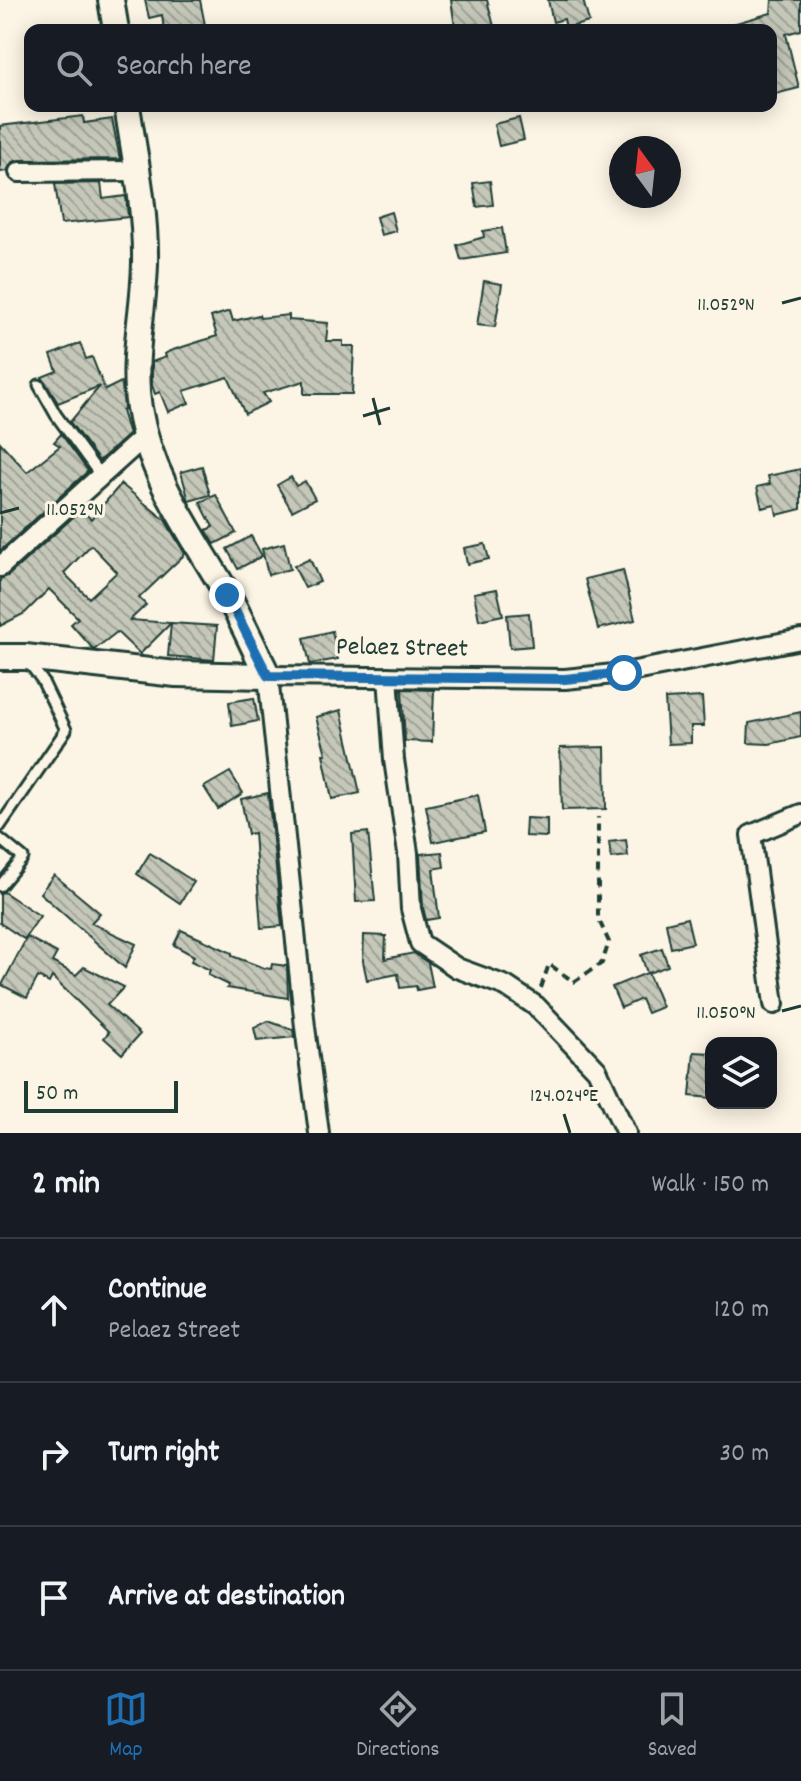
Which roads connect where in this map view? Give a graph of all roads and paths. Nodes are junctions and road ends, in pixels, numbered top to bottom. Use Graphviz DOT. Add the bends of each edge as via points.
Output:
graph roads {
  1 [pos="111,0"];
  2 [pos="115,24"];
  3 [pos="128,112"];
  4 [pos="137,171"];
  5 [pos="19,172"];
  6 [pos="39,385"];
  7 [pos="145,436"];
  8 [pos="100,475"];
  9 [pos="3,558"];
  10 [pos="801,639"];
  11 [pos="0,657"];
  12 [pos="25,657"];
  13 [pos="268,676"];
  14 [pos="388,677"];
  15 [pos="801,814"];
  16 [pos="598,817"];
  17 [pos="0,826"];
  18 [pos="0,839"];
  19 [pos="0,886"];
  20 [pos="774,1004"];
  21 [pos="536,1006"];
  22 [pos="319,1133"];
  23 [pos="626,1133"];
  1 -- 2 [label="street"];
  3 -- 4 [label="street"];
  4 -- 5 [label="street"];
  4 -- 7 [label="street" via="145,261 136,378"];
  6 -- 8 [label="lane"];
  7 -- 8 [label="street"];
  7 -- 13 [label="street" via="174,510 227,595"];
  8 -- 9 [label="street"];
  10 -- 14 [label="street, Pelaez Street" via="668,666 565,679"];
  11 -- 12 [label="street, Pelaez Street"];
  12 -- 13 [label="street, Pelaez Street" via="176,674"];
  12 -- 17 [label="lane" via="66,730"];
  13 -- 14 [label="street, Pelaez Street"];
  13 -- 22 [label="street"];
  14 -- 21 [label="street" via="411,909 420,943 457,968 506,986"];
  15 -- 20 [label="street" via="751,835"];
  16 -- 21 [label="path" via="598,918 609,942 602,963 574,982 549,964"];
  18 -- 19 [label="lane" via="23,858"];
  21 -- 23 [label="street" via="597,1070"];
}
